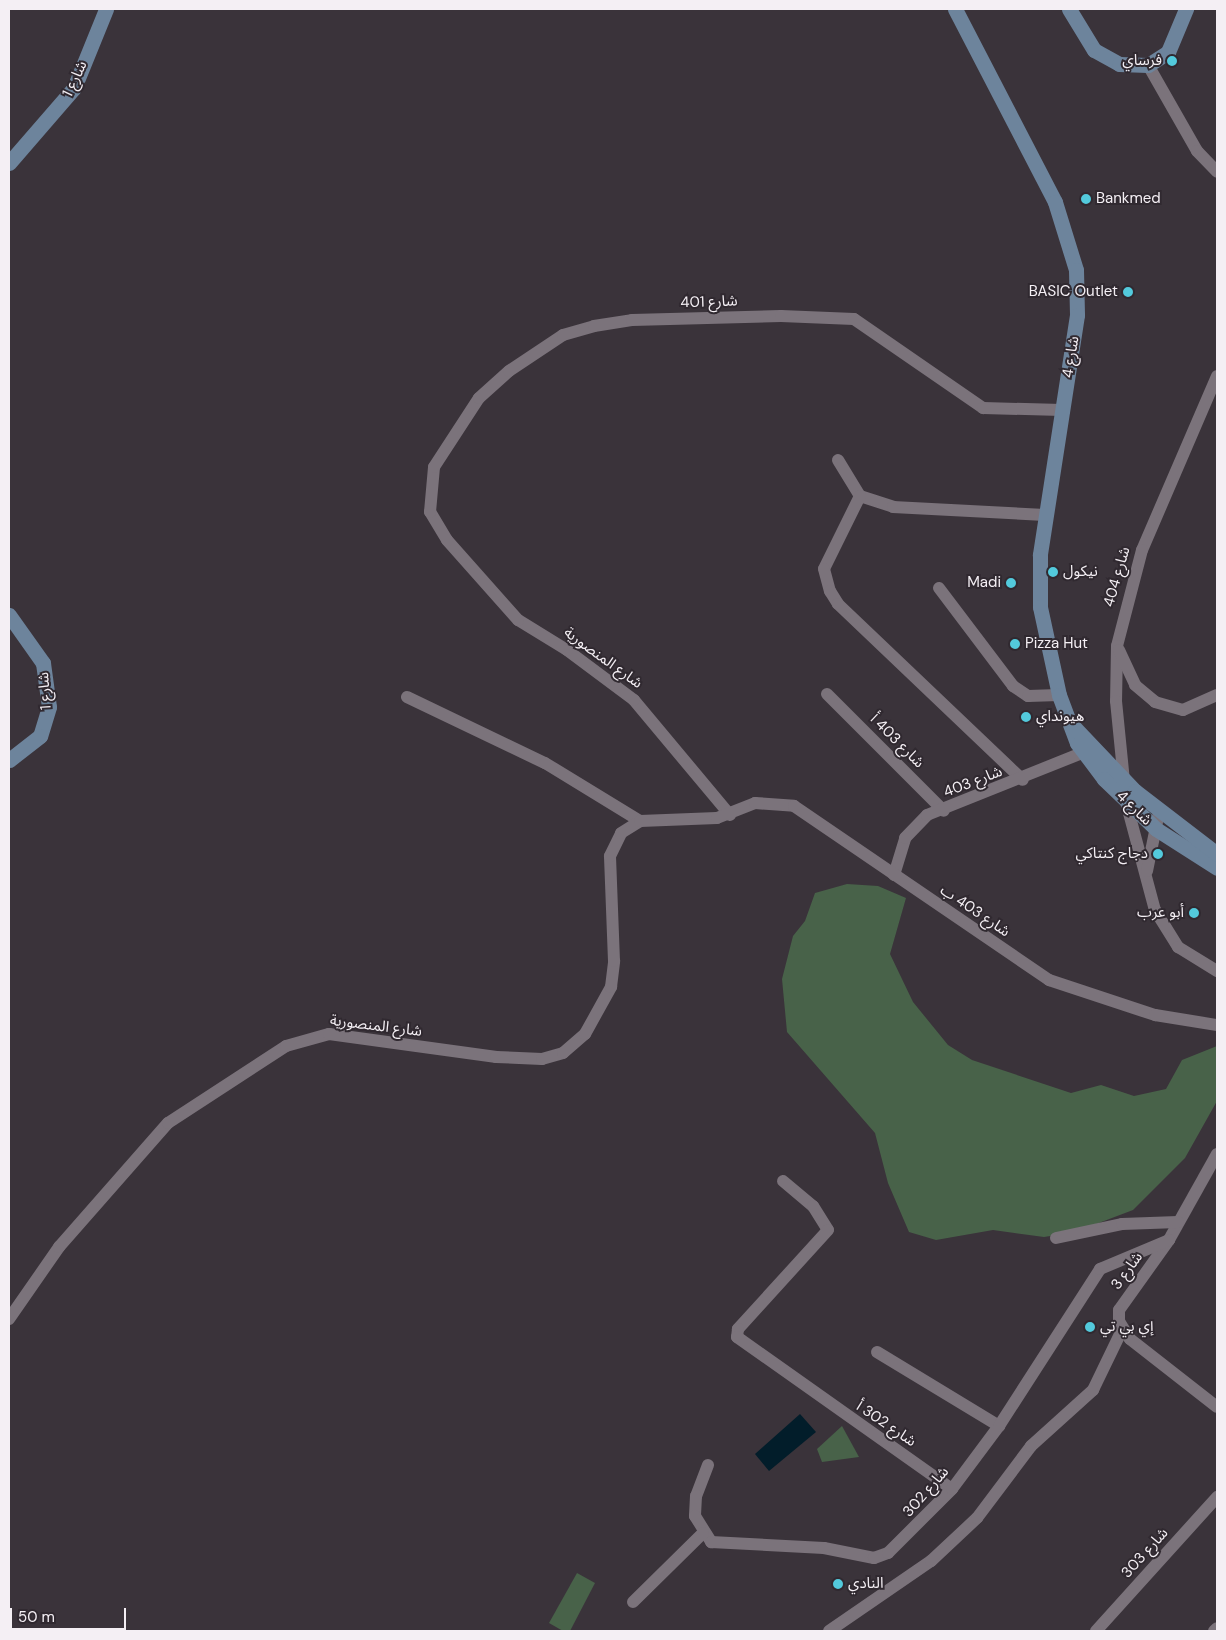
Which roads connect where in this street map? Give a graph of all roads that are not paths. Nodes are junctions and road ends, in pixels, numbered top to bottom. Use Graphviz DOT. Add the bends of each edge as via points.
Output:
graph roads {
  1 [pos="106,9"];
  2 [pos="955,9"];
  3 [pos="1068,9"];
  4 [pos="1186,9"];
  5 [pos="1148,64"];
  6 [pos="9,163"];
  7 [pos="1217,172"];
  8 [pos="1217,376"];
  9 [pos="1062,410"];
  10 [pos="838,460"];
  11 [pos="860,496"];
  12 [pos="430,512"];
  13 [pos="1045,514"];
  14 [pos="939,588"];
  15 [pos="9,615"];
  16 [pos="1117,646"];
  17 [pos="827,694"];
  18 [pos="1059,695"];
  19 [pos="1217,695"];
  20 [pos="407,697"];
  21 [pos="1088,749"];
  22 [pos="9,760"];
  23 [pos="1023,780"];
  24 [pos="1128,784"];
  25 [pos="1126,802"];
  26 [pos="944,811"];
  27 [pos="1159,812"];
  28 [pos="730,815"];
  29 [pos="640,822"];
  30 [pos="1156,829"];
  31 [pos="1217,854"];
  32 [pos="1217,868"];
  33 [pos="1146,873"];
  34 [pos="894,875"];
  35 [pos="1217,971"];
  36 [pos="1217,1025"];
  37 [pos="1217,1154"];
  38 [pos="783,1181"];
  39 [pos="1178,1222"];
  40 [pos="1056,1238"];
  41 [pos="1169,1240"];
  42 [pos="9,1319"];
  43 [pos="1122,1330"];
  44 [pos="877,1352"];
  45 [pos="1217,1407"];
  46 [pos="999,1426"];
  47 [pos="708,1465"];
  48 [pos="952,1489"];
  49 [pos="1217,1497"];
  50 [pos="703,1533"];
  51 [pos="633,1602"];
  52 [pos="1217,1628"];
  53 [pos="829,1631"];
  54 [pos="1096,1631"];
  55 [pos="1214,1631"];
  1 -- 6 [label="main road, شارع 1" via="74,88"];
  2 -- 9 [label="main road, شارع 4" via="1024,136 1067,237 1076,270 1077,316"];
  3 -- 5 [label="main road" via="1094,50 1119,64"];
  4 -- 5 [label="main road" via="1168,52"];
  5 -- 7 [label="street" via="1197,151"];
  8 -- 16 [label="street, شارع 404" via="1147,536"];
  9 -- 12 [label="street, شارع 401" via="983,408 854,319 741,317 594,326 563,335 510,371 480,398 434,467"];
  9 -- 13 [label="main road, شارع 4"];
  10 -- 11 [label="street"];
  11 -- 13 [label="street" via="892,506"];
  11 -- 23 [label="street" via="824,569 830,591 838,604"];
  12 -- 28 [label="street, شارع المنصورية" via="448,540 518,620 568,650 634,700"];
  13 -- 18 [label="main road, شارع 4" via="1040,608"];
  14 -- 18 [label="street" via="1013,686 1028,696"];
  15 -- 22 [label="main road, شارع 1" via="43,663 49,708 40,736"];
  16 -- 19 [label="street" via="1135,685 1155,702 1183,710"];
  16 -- 24 [label="street, شارع 404" via="1116,701"];
  17 -- 26 [label="street, شارع 403 أ"];
  18 -- 21 [label="main road, شارع 4"];
  20 -- 29 [label="street" via="545,763"];
  21 -- 23 [label="street, شارع 403"];
  21 -- 24 [label="main road, شارع 4"];
  21 -- 25 [label="main road, شارع 4"];
  23 -- 26 [label="street, شارع 403"];
  24 -- 25 [label="street, شارع 404"];
  24 -- 27 [label="main road, شارع 4"];
  25 -- 30 [label="main road, شارع 4"];
  25 -- 33 [label="street"];
  26 -- 34 [label="street, شارع 403" via="915,823 900,849"];
  27 -- 30 [label="street"];
  27 -- 31 [label="main road, شارع 4"];
  28 -- 29 [label="street, شارع المنصورية"];
  28 -- 34 [label="street, شارع 403 ب" via="755,803 794,806"];
  29 -- 42 [label="street, شارع المنصورية" via="621,833 610,856 614,962 610,987 584,1034 564,1053 542,1059 496,1058 329,1034 286,1046 168,1123 59,1246"];
  30 -- 32 [label="main road, شارع 4"];
  30 -- 33 [label="street"];
  33 -- 35 [label="street" via="1155,910 1178,946"];
  34 -- 36 [label="street, شارع 403 ب" via="1049,980 1155,1016"];
  37 -- 39 [label="street, شارع 3"];
  38 -- 48 [label="street, شارع 302 أ" via="813,1206 828,1230 738,1329 737,1337 801,1386"];
  39 -- 40 [label="street" via="1122,1224"];
  39 -- 41 [label="street, شارع 3"];
  41 -- 43 [label="street, شارع 3" via="1119,1310"];
  41 -- 46 [label="street, شارع 302" via="1100,1269"];
  43 -- 45 [label="street"];
  43 -- 53 [label="street" via="1093,1390 1031,1446 977,1518 931,1561"];
  44 -- 46 [label="street"];
  46 -- 48 [label="street, شارع 302"];
  47 -- 50 [label="street" via="696,1496 695,1516"];
  48 -- 50 [label="street, شارع 302" via="904,1540 874,1558 824,1548 725,1546 711,1542"];
  49 -- 54 [label="street, شارع 303"];
  50 -- 51 [label="street"];
  52 -- 55 [label="street"];
}
